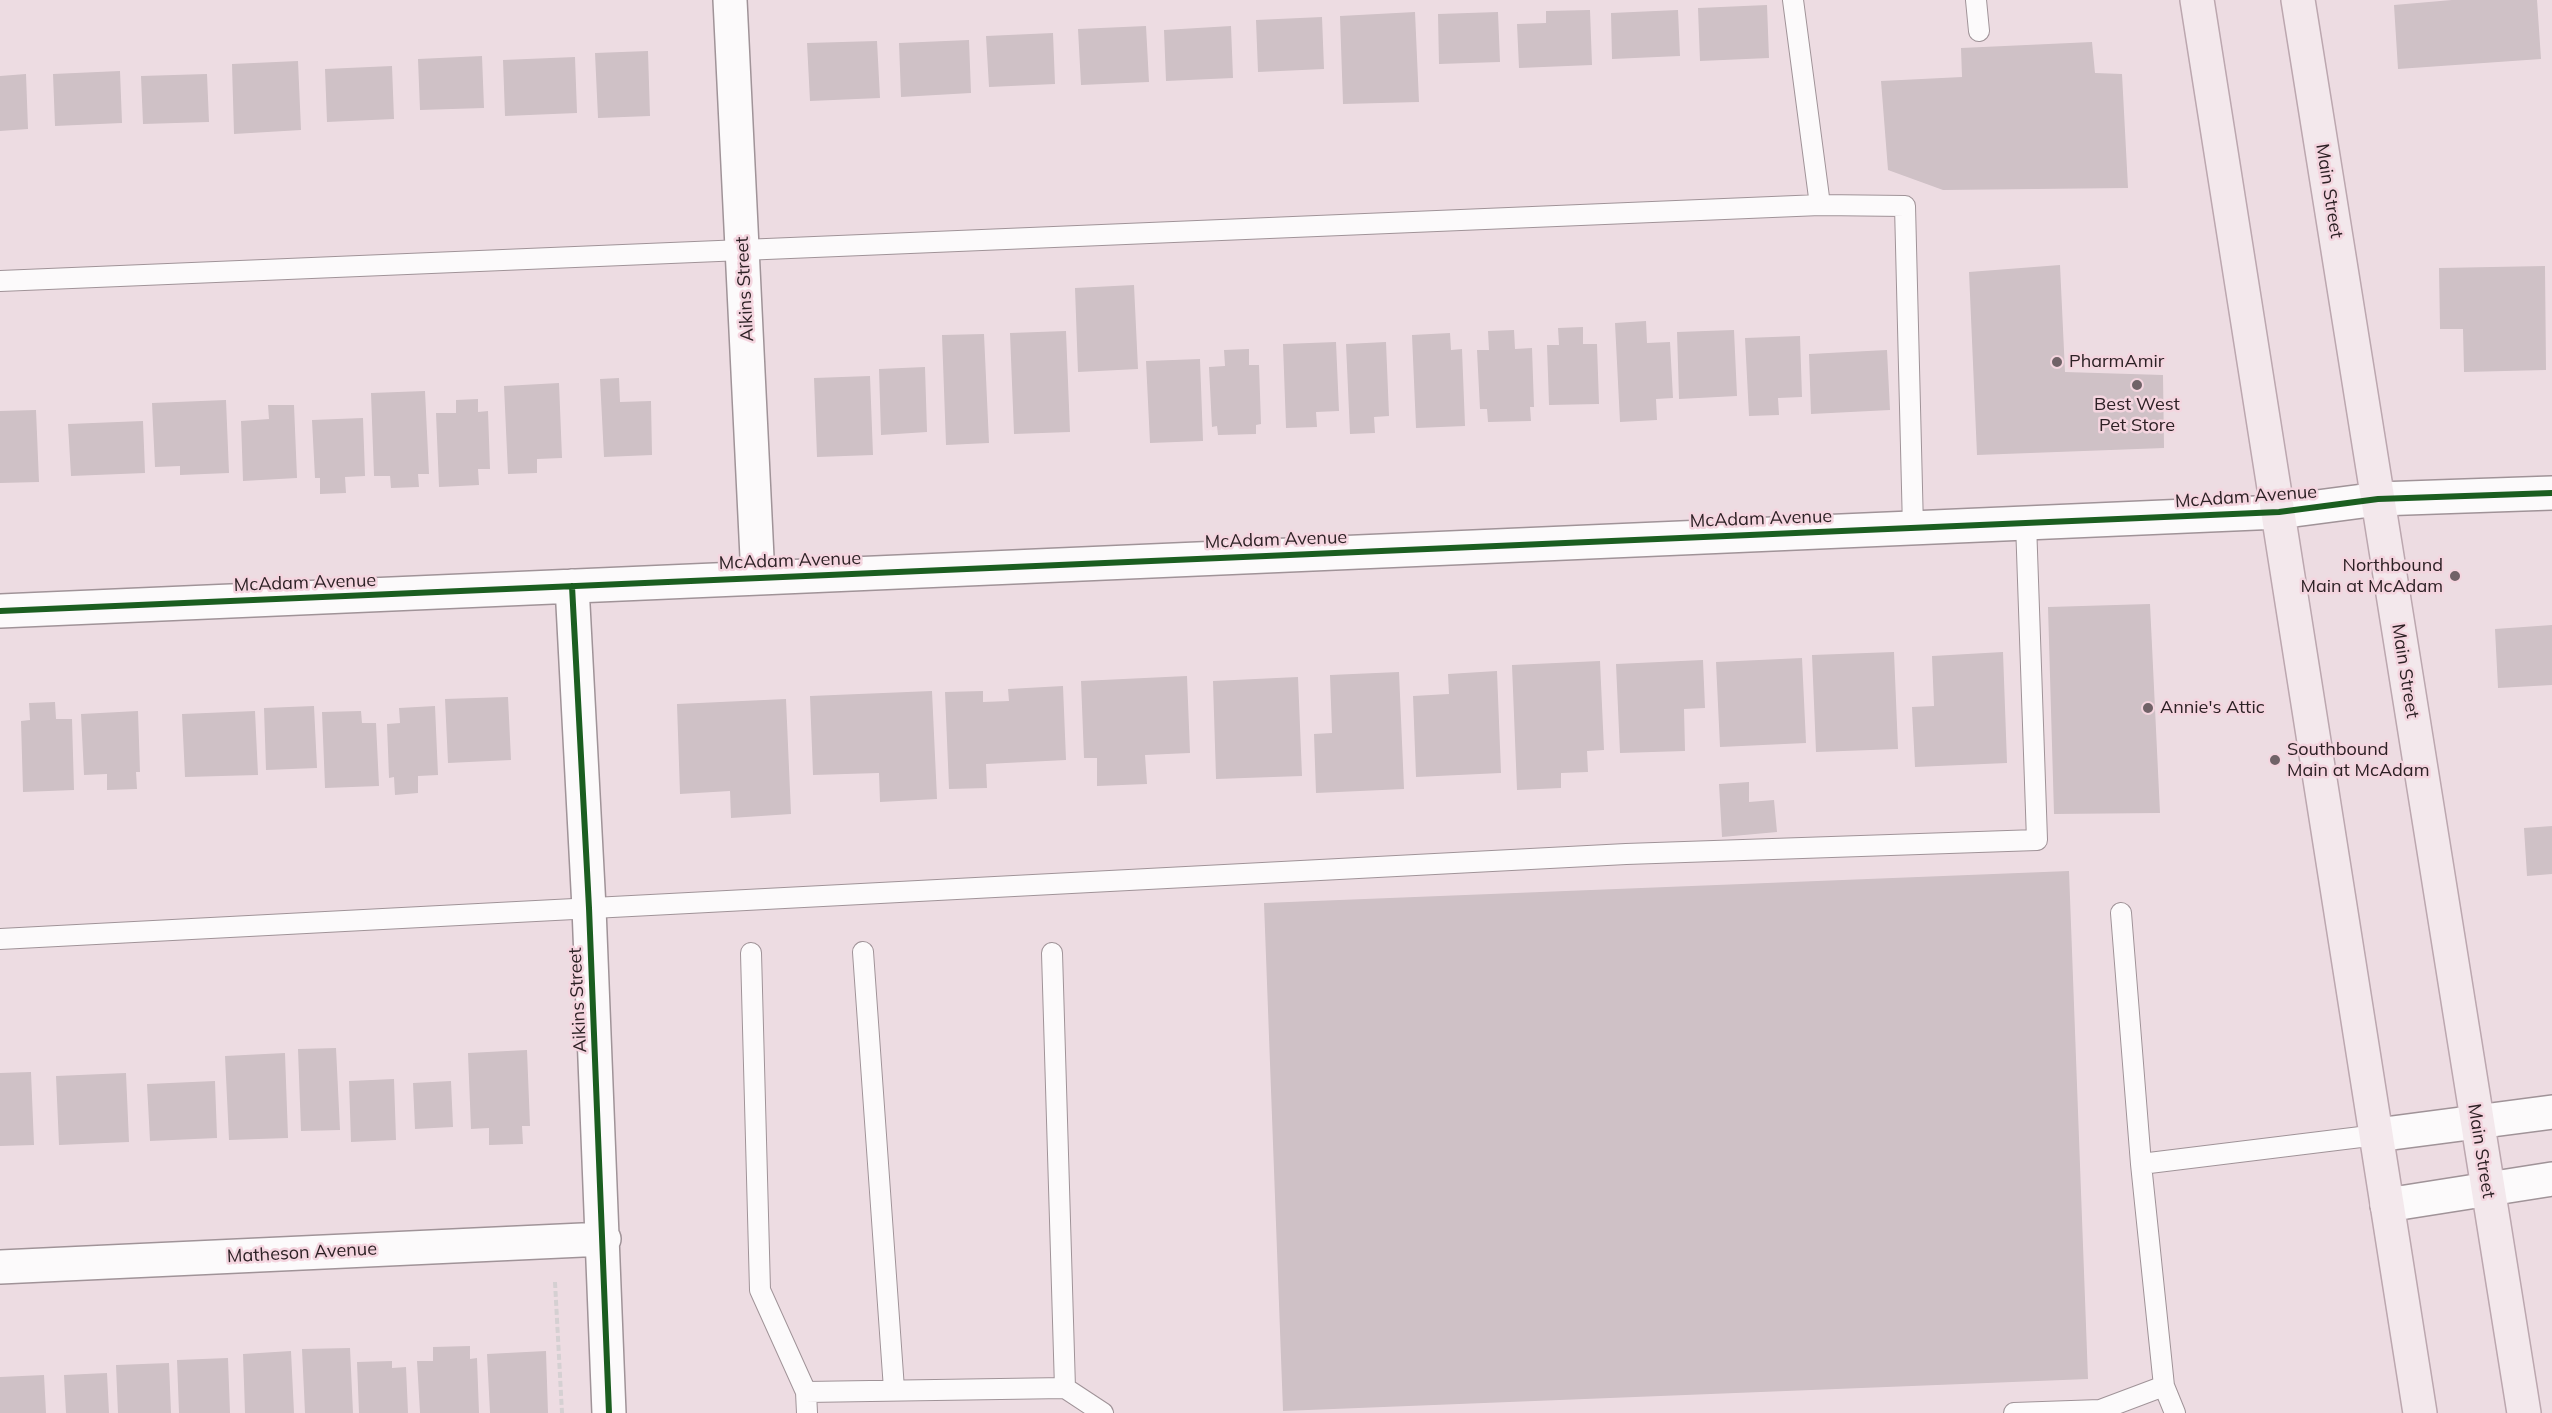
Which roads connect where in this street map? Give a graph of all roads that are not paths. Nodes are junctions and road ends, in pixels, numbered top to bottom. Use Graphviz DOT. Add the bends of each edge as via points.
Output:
graph roads {
  1 [pos="730,0"];
  2 [pos="1793,0"];
  3 [pos="1976,0"];
  4 [pos="2197,0"];
  5 [pos="2298,0"];
  6 [pos="1979,31"];
  7 [pos="1820,205"];
  8 [pos="744,249"];
  9 [pos="0,281"];
  10 [pos="2552,493"];
  11 [pos="2378,500"];
  12 [pos="2279,512"];
  13 [pos="2026,523"];
  14 [pos="1913,528"];
  15 [pos="758,578"];
  16 [pos="572,586"];
  17 [pos="0,611"];
  18 [pos="589,908"];
  19 [pos="2121,913"];
  20 [pos="0,939"];
  21 [pos="863,952"];
  22 [pos="751,953"];
  23 [pos="1052,953"];
  24 [pos="2552,1112"];
  25 [pos="2476,1122"];
  26 [pos="2377,1135"];
  27 [pos="2141,1164"];
  28 [pos="2552,1179"];
  29 [pos="2487,1189"];
  30 [pos="2387,1205"];
  31 [pos="604,1239"];
  32 [pos="0,1267"];
  33 [pos="2164,1386"];
  34 [pos="1065,1388"];
  35 [pos="894,1389"];
  36 [pos="806,1392"];
  37 [pos="609,1413"];
  38 [pos="807,1413"];
  39 [pos="1103,1413"];
  40 [pos="2014,1413"];
  41 [pos="2175,1413"];
  42 [pos="2420,1413"];
  43 [pos="2524,1413"];
  1 -- 8 [label="street, Aikins Street"];
  2 -- 7 [label="lane"];
  3 -- 6 [label="lane"];
  4 -- 12 [label="main road"];
  5 -- 11 [label="main road, Main Street"];
  7 -- 8 [label="lane"];
  7 -- 14 [label="lane" via="1905,206"];
  8 -- 9 [label="lane"];
  8 -- 15 [label="street, Aikins Street"];
  10 -- 11 [label="street, McAdam Avenue"];
  11 -- 12 [label="street, McAdam Avenue"];
  11 -- 25 [label="main road, Main Street"];
  12 -- 13 [label="street, McAdam Avenue"];
  12 -- 26 [label="main road"];
  13 -- 14 [label="street, McAdam Avenue"];
  13 -- 18 [label="lane" via="2037,840 1626,854"];
  14 -- 15 [label="street, McAdam Avenue"];
  15 -- 16 [label="street, McAdam Avenue"];
  16 -- 17 [label="street, McAdam Avenue"];
  16 -- 18 [label="street, Aikins Street"];
  18 -- 20 [label="lane"];
  18 -- 31 [label="street, Aikins Street"];
  19 -- 27 [label="lane"];
  21 -- 35 [label="lane"];
  22 -- 36 [label="lane" via="760,1290"];
  23 -- 34 [label="lane"];
  24 -- 25 [label="street"];
  25 -- 26 [label="street"];
  25 -- 29 [label="main road, Main Street"];
  26 -- 27 [label="lane"];
  26 -- 30 [label="main road"];
  27 -- 33 [label="lane"];
  28 -- 29 [label="street"];
  29 -- 30 [label="street"];
  29 -- 43 [label="main road, Main Street"];
  30 -- 42 [label="main road"];
  31 -- 32 [label="street, Matheson Avenue"];
  31 -- 37 [label="street, Aikins Street"];
  33 -- 40 [label="lane" via="2100,1410"];
  33 -- 41 [label="lane"];
  34 -- 35 [label="lane"];
  34 -- 39 [label="lane"];
  35 -- 36 [label="lane"];
  36 -- 38 [label="lane"];
}
